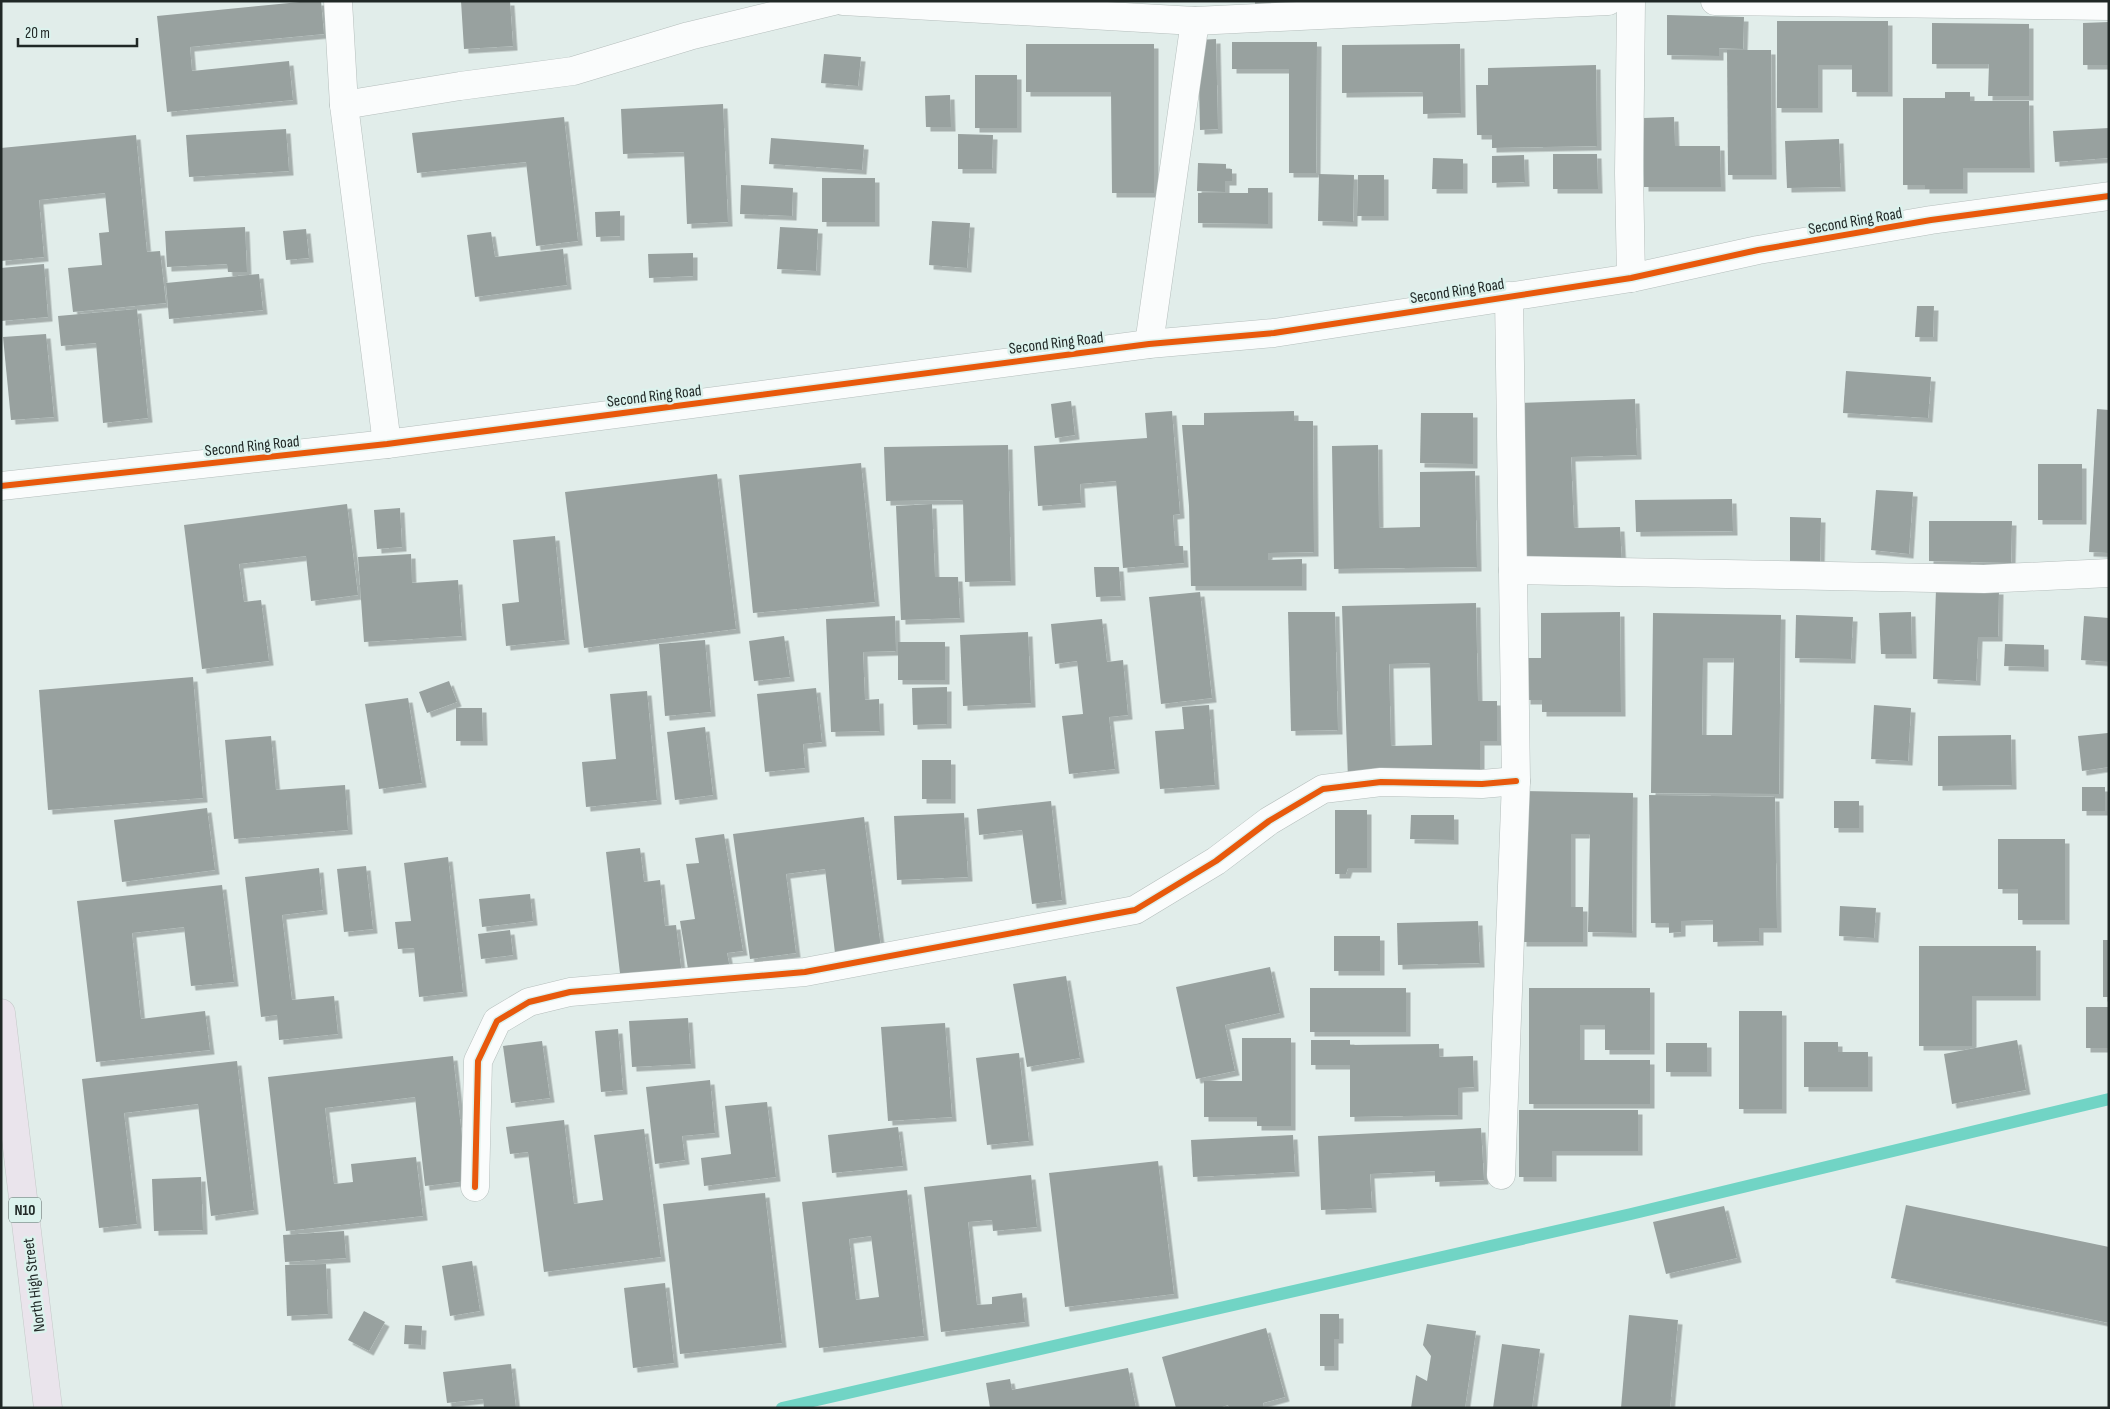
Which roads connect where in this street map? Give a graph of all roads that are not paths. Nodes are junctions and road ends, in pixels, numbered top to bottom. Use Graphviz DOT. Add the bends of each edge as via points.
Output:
graph roads {
  1 [pos="338,1"];
  2 [pos="834,1"];
  3 [pos="844,1"];
  4 [pos="1608,1"];
  5 [pos="1632,1"];
  6 [pos="1715,1"];
  7 [pos="2109,6"];
  8 [pos="1195,21"];
  9 [pos="344,105"];
  10 [pos="2109,196"];
  11 [pos="1631,278"];
  12 [pos="1508,296"];
  13 [pos="1149,344"];
  14 [pos="387,444"];
  15 [pos="1,486"];
  16 [pos="1513,570"];
  17 [pos="2109,573"];
  18 [pos="1516,781"];
  19 [pos="1,1013"];
  20 [pos="1501,1175"];
  21 [pos="475,1187"];
  22 [pos="48,1408"];
  1 -- 9 [label="street"];
  2 -- 9 [label="street" via="689,36 573,71"];
  3 -- 8 [label="street"];
  4 -- 8 [label="street"];
  5 -- 11 [label="street"];
  6 -- 7 [label="street"];
  8 -- 13 [label="street"];
  9 -- 14 [label="street"];
  10 -- 11 [label="street, Second Ring Road" via="1931,220 1758,250"];
  11 -- 12 [label="street, Second Ring Road"];
  12 -- 13 [label="street, Second Ring Road" via="1274,333"];
  12 -- 16 [label="street"];
  13 -- 14 [label="street, Second Ring Road"];
  14 -- 15 [label="street, Second Ring Road"];
  16 -- 17 [label="street" via="1984,579"];
  16 -- 18 [label="street"];
  18 -- 20 [label="street"];
  18 -- 21 [label="street" via="1482,784 1381,782 1323,789 1269,821 1216,861 1135,910 805,972 570,992 529,1002 497,1021 478,1062"];
  19 -- 22 [label="highway, North High Street / N10"];
}
